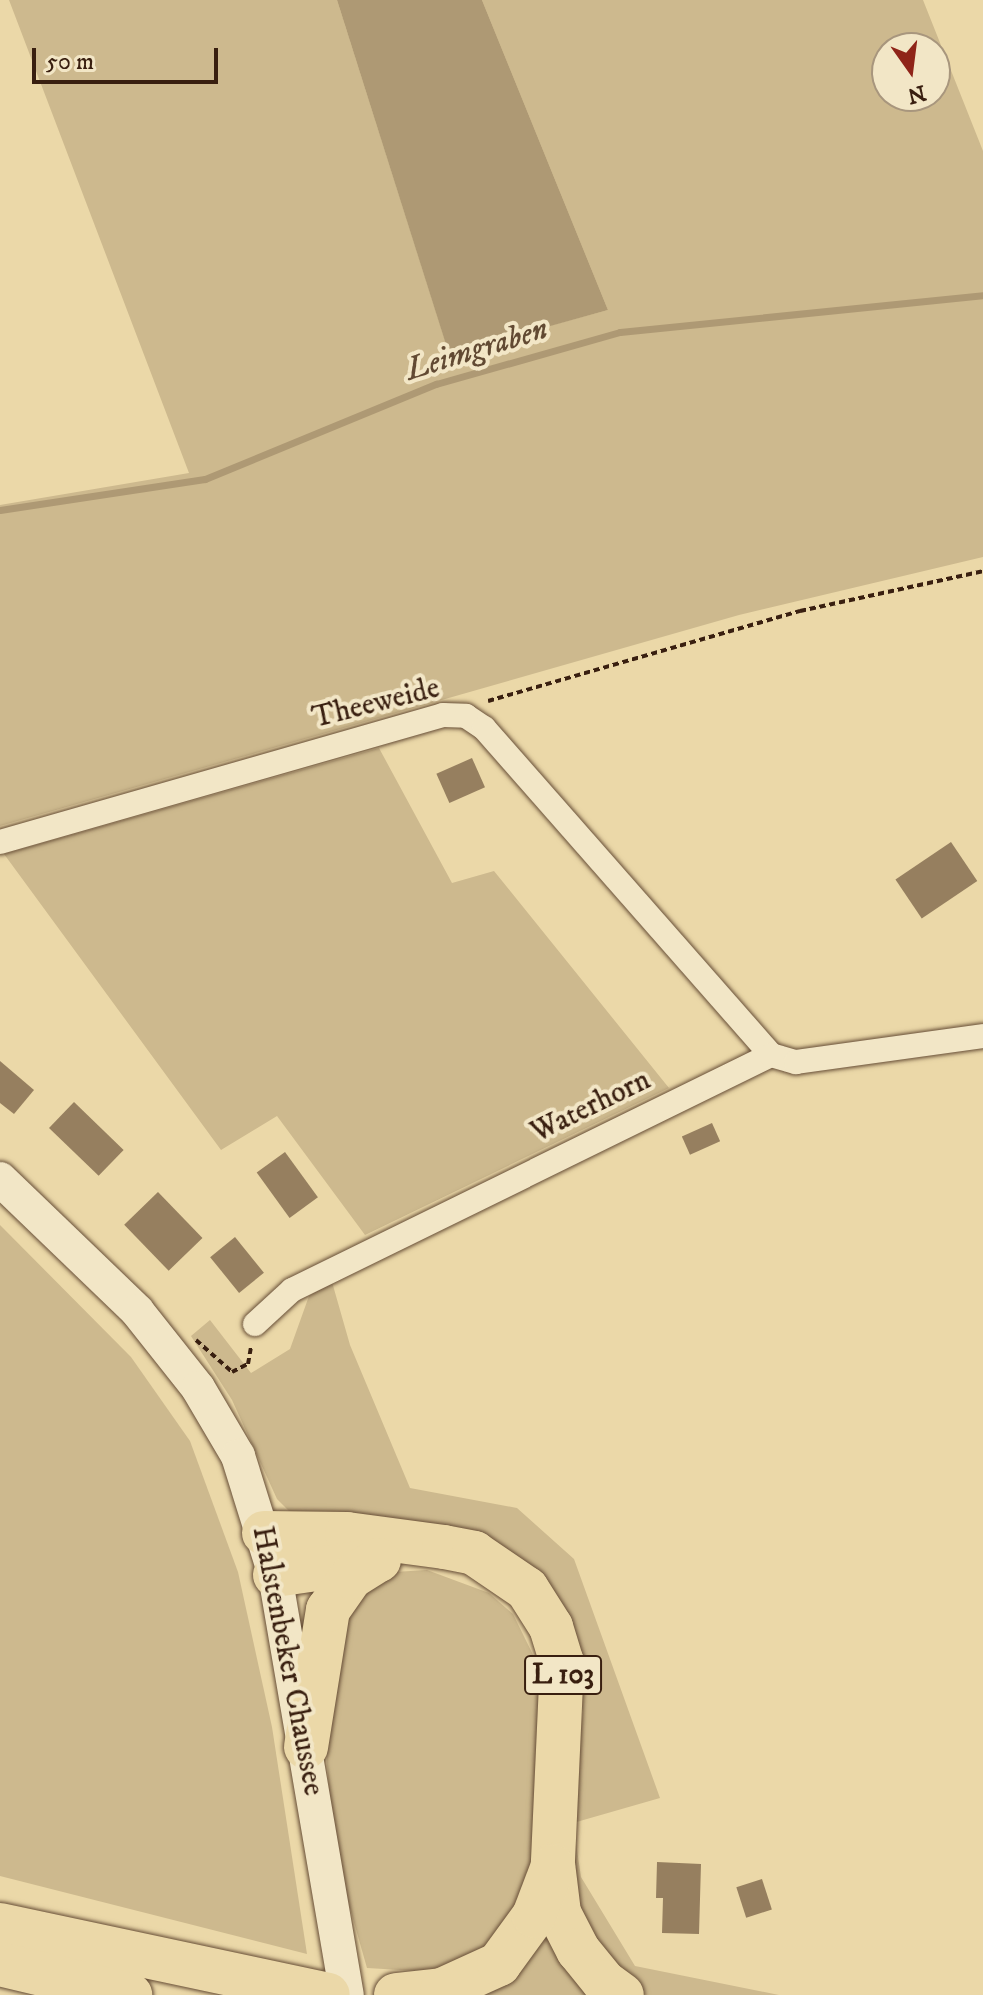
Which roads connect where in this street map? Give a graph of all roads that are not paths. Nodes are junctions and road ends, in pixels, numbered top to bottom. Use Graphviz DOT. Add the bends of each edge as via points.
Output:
graph roads {
  1 [pos="0,842"];
  2 [pos="983,1036"];
  3 [pos="771,1055"];
  4 [pos="0,1179"];
  5 [pos="255,1324"];
  6 [pos="264,1533"];
  7 [pos="444,1547"];
  8 [pos="378,1560"];
  9 [pos="275,1575"];
  10 [pos="306,1747"];
  11 [pos="553,1864"];
  12 [pos="0,1925"];
  13 [pos="0,1964"];
  14 [pos="130,1995"];
  15 [pos="328,1995"];
  16 [pos="347,1995"];
  17 [pos="396,1995"];
  18 [pos="622,1995"];
  1 -- 3 [label="street, Theeweide" via="443,715 466,716 484,728"];
  2 -- 3 [label="street" via="796,1062"];
  3 -- 5 [label="street, Waterhorn" via="292,1290"];
  4 -- 6 [label="main road, Halstenbeker Chaussee" via="169,1348 238,1456"];
  6 -- 7 [label="highway, L 103" via="347,1534"];
  6 -- 9 [label="main road, Halstenbeker Chaussee"];
  7 -- 8 [label="highway, L 103"];
  7 -- 11 [label="highway, L 103" via="474,1553 514,1577 542,1610 558,1643 563,1680"];
  8 -- 9 [label="highway, L 103"];
  8 -- 10 [label="highway, L 103" via="351,1577 328,1610"];
  9 -- 10 [label="main road, Halstenbeker Chaussee"];
  10 -- 16 [label="main road, Halstenbeker Chaussee"];
  11 -- 17 [label="highway, L 103" via="534,1916 499,1964 453,1987"];
  11 -- 18 [label="highway, L 103" via="559,1913 604,1982"];
  12 -- 15 [label="highway"];
  13 -- 14 [label="highway"];
}
